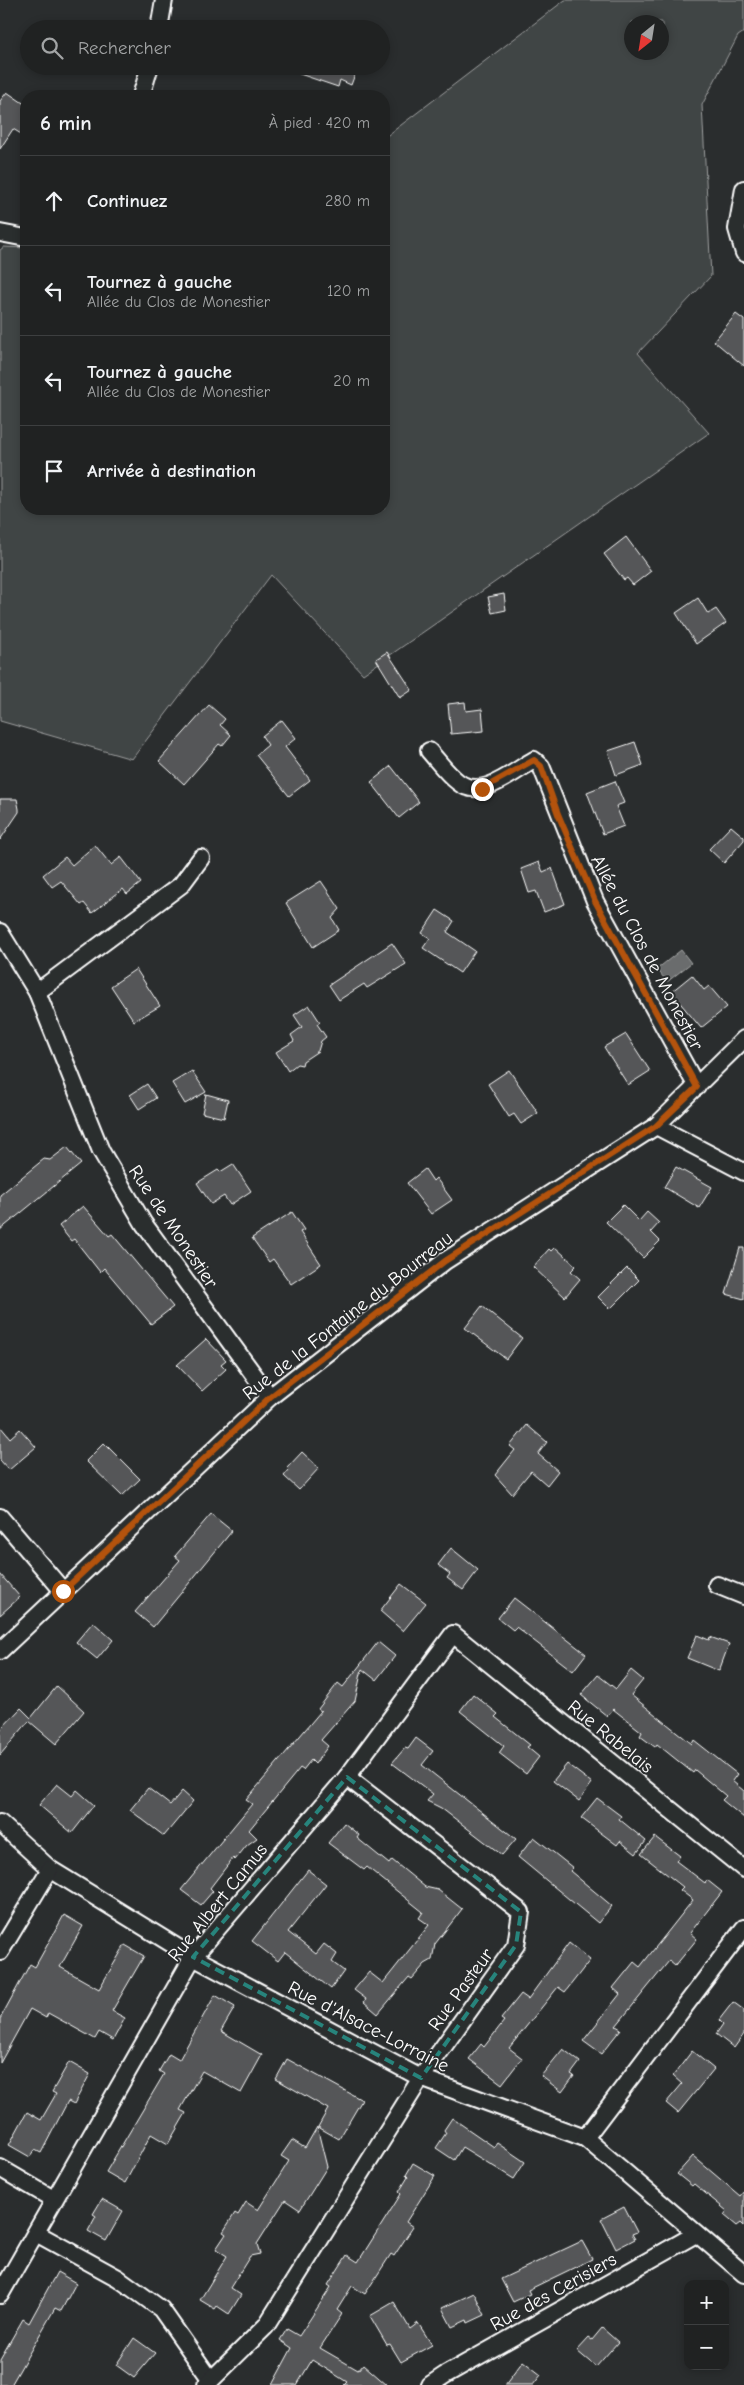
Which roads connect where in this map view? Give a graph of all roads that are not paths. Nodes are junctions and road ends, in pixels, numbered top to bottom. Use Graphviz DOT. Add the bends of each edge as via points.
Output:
graph roads {
  1 [pos="164,0"];
  2 [pos="161,20"];
  3 [pos="147,75"];
  4 [pos="143,90"];
  5 [pos="744,189"];
  6 [pos="0,233"];
  7 [pos="20,237"];
  8 [pos="744,253"];
  9 [pos="429,751"];
  10 [pos="201,858"];
  11 [pos="0,932"];
  12 [pos="37,992"];
  13 [pos="744,1039"];
  14 [pos="697,1087"];
  15 [pos="656,1126"];
  16 [pos="744,1172"];
  17 [pos="270,1397"];
  18 [pos="0,1517"];
  19 [pos="717,1585"];
  20 [pos="63,1591"];
  21 [pos="744,1596"];
  22 [pos="453,1634"];
  23 [pos="0,1652"];
  24 [pos="347,1777"];
  25 [pos="0,1823"];
  26 [pos="50,1869"];
  27 [pos="744,1869"];
  28 [pos="744,1928"];
  29 [pos="0,1952"];
  30 [pos="193,1957"];
  31 [pos="421,2078"];
  32 [pos="586,2138"];
  33 [pos="0,2168"];
  34 [pos="53,2199"];
  35 [pos="36,2233"];
  36 [pos="696,2234"];
  37 [pos="744,2274"];
  38 [pos="0,2295"];
  39 [pos="445,2374"];
  40 [pos="209,2383"];
  41 [pos="430,2385"];
  42 [pos="458,2385"];
  1 -- 2 [label="street"];
  3 -- 4 [label="street"];
  5 -- 8 [label="street" via="737,229"];
  6 -- 7 [label="street"];
  9 -- 14 [label="street, Allée du Clos de Monestier" via="458,783 468,788 482,789 534,760 541,766 595,901"];
  10 -- 12 [label="street" via="181,885"];
  11 -- 12 [label="street, Rue de Monestier"];
  12 -- 17 [label="street, Rue de Monestier" via="101,1151 144,1224"];
  13 -- 14 [label="street, Rue de la Fontaine du Bourreau"];
  14 -- 15 [label="street, Rue de la Fontaine du Bourreau"];
  15 -- 16 [label="street"];
  15 -- 17 [label="street, Rue de la Fontaine du Bourreau" via="445,1261"];
  17 -- 20 [label="street, Rue de la Fontaine du Bourreau"];
  18 -- 20 [label="street"];
  19 -- 21 [label="street"];
  20 -- 23 [label="street, Rue de la Fontaine du Bourreau"];
  22 -- 24 [label="street, Rue Albert Camus"];
  22 -- 27 [label="street, Rue Rabelais"];
  24 -- 30 [label="street, Rue Albert Camus"];
  24 -- 31 [label="street, Rue Pasteur" via="521,1912 516,1945"];
  25 -- 26 [label="street, Rue d'Alsace-Lorraine"];
  26 -- 29 [label="street"];
  26 -- 30 [label="street, Rue d'Alsace-Lorraine"];
  28 -- 32 [label="street"];
  30 -- 31 [label="street, Rue d'Alsace-Lorraine"];
  30 -- 34 [label="street, Rue Albert Camus"];
  31 -- 32 [label="street, Rue d'Alsace-Lorraine"];
  31 -- 40 [label="street, Rue Pasteur" via="266,2326"];
  32 -- 36 [label="street, Rue d'Alsace-Lorraine"];
  33 -- 34 [label="street"];
  34 -- 35 [label="street, Rue Albert Camus"];
  35 -- 38 [label="street, Rue Albert Camus"];
  35 -- 40 [label="street" via="118,2278 161,2309"];
  36 -- 37 [label="street, Rue d'Alsace-Lorraine"];
  36 -- 39 [label="street, Rue des Cerisiers"];
  39 -- 41 [label="street, Rue des Cerisiers"];
  39 -- 42 [label="street"];
}
